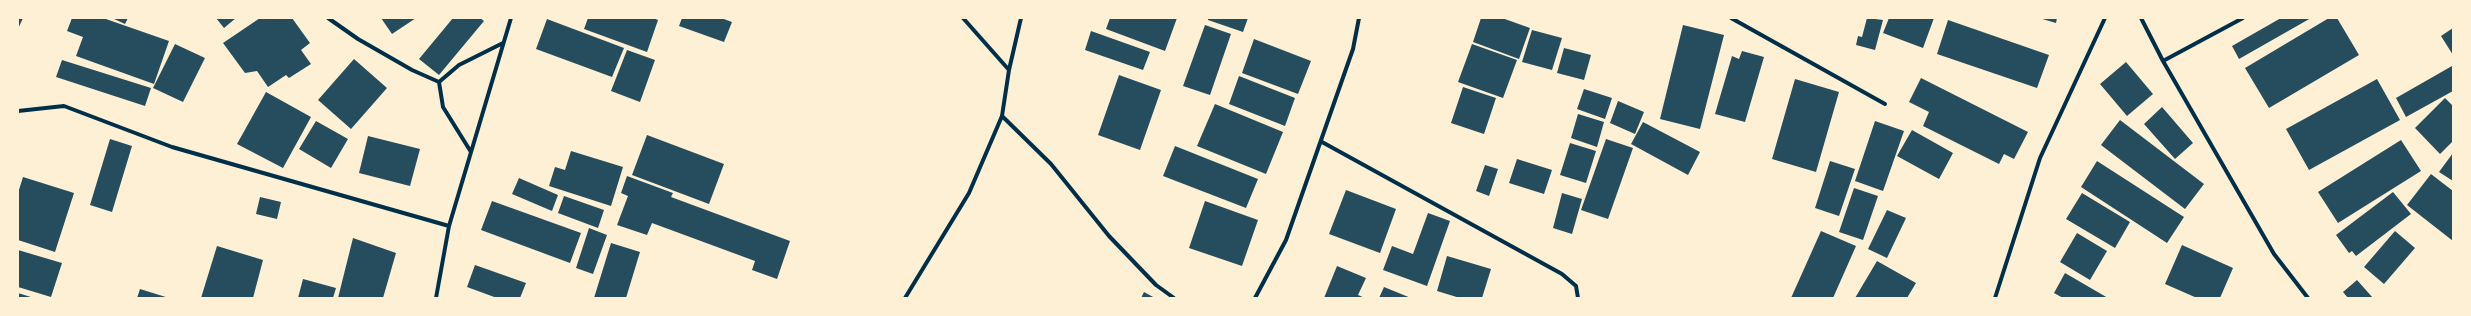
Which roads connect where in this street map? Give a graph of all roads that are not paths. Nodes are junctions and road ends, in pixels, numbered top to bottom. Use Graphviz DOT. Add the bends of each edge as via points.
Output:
graph roads {
  1 [pos="328,18"];
  2 [pos="511,18"];
  3 [pos="963,18"];
  4 [pos="1021,18"];
  5 [pos="1359,18"];
  6 [pos="1731,18"];
  7 [pos="2105,18"];
  8 [pos="2141,18"];
  9 [pos="2243,18"];
  10 [pos="504,43"];
  11 [pos="2163,60"];
  12 [pos="1009,70"];
  13 [pos="439,82"];
  14 [pos="1885,104"];
  15 [pos="18,111"];
  16 [pos="1002,116"];
  17 [pos="1322,142"];
  18 [pos="471,152"];
  19 [pos="449,226"];
  20 [pos="436,298"];
  21 [pos="905,298"];
  22 [pos="1174,298"];
  23 [pos="1255,298"];
  24 [pos="1578,298"];
  25 [pos="1995,298"];
  26 [pos="2308,298"];
  1 -- 13 [label="street" via="358,39 412,70"];
  2 -- 10 [label="street"];
  3 -- 12 [label="street"];
  4 -- 12 [label="street"];
  5 -- 17 [label="street" via="1354,49"];
  6 -- 14 [label="street"];
  7 -- 25 [label="street" via="2040,158"];
  8 -- 11 [label="street"];
  9 -- 11 [label="street"];
  10 -- 13 [label="street" via="459,65"];
  10 -- 18 [label="street"];
  11 -- 26 [label="street" via="2274,254"];
  12 -- 16 [label="street"];
  13 -- 18 [label="street" via="444,107"];
  15 -- 19 [label="street" via="64,106 172,147"];
  16 -- 21 [label="street" via="969,193"];
  16 -- 22 [label="street" via="1051,164 1120,247 1156,285"];
  17 -- 23 [label="street" via="1286,240"];
  17 -- 24 [label="street" via="1562,274 1576,286"];
  18 -- 19 [label="street"];
  19 -- 20 [label="street"];
}
